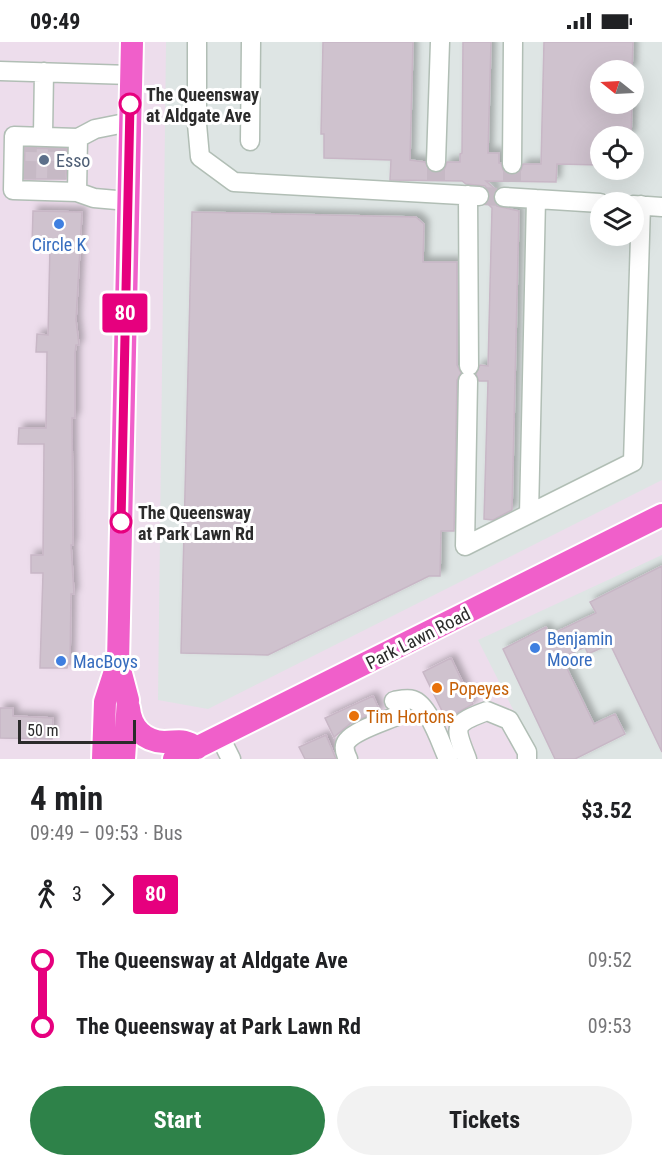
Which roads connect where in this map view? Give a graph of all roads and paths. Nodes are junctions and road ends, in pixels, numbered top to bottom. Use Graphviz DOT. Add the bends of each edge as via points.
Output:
graph roads {
  1 [pos="132,42"];
  2 [pos="197,42"];
  3 [pos="251,42"];
  4 [pos="440,42"];
  5 [pos="513,42"];
  6 [pos="0,71"];
  7 [pos="44,72"];
  8 [pos="131,75"];
  9 [pos="130,122"];
  10 [pos="78,138"];
  11 [pos="43,139"];
  12 [pos="250,141"];
  13 [pos="436,178"];
  14 [pos="77,192"];
  15 [pos="536,199"];
  16 [pos="128,201"];
  17 [pos="590,202"];
  18 [pos="644,206"];
  19 [pos="662,207"];
  20 [pos="636,246"];
  21 [pos="529,514"];
  22 [pos="662,515"];
  23 [pos="118,662"];
  24 [pos="128,700"];
  25 [pos="220,737"];
  26 [pos="197,748"];
  27 [pos="103,759"];
  28 [pos="124,759"];
  29 [pos="174,759"];
  30 [pos="231,759"];
  31 [pos="348,759"];
  32 [pos="448,759"];
  33 [pos="467,759"];
  34 [pos="526,759"];
  1 -- 8 [label="main road"];
  2 -- 13 [label="street" via="200,157 234,182"];
  3 -- 12 [label="street"];
  4 -- 13 [label="street"];
  5 -- 15 [label="street" via="510,185"];
  6 -- 7 [label="street"];
  7 -- 8 [label="street"];
  7 -- 11 [label="street"];
  8 -- 9 [label="main road"];
  9 -- 10 [label="street" via="95,129"];
  9 -- 16 [label="main road"];
  10 -- 11 [label="street"];
  10 -- 14 [label="street"];
  11 -- 14 [label="street" via="14,136 13,190 27,184 56,185"];
  13 -- 21 [label="street" via="473,196 465,546"];
  14 -- 16 [label="street"];
  15 -- 17 [label="street"];
  15 -- 21 [label="street"];
  16 -- 23 [label="main road"];
  18 -- 19 [label="street"];
  20 -- 21 [label="street" via="633,462"];
  22 -- 25 [label="main road, Park Lawn Road"];
  23 -- 24 [label="main road"];
  23 -- 27 [label="main road" via="105,702"];
  24 -- 26 [label="main road" via="131,722 145,736 188,742"];
  24 -- 28 [label="main road"];
  25 -- 26 [label="main road, Park Lawn Road"];
  25 -- 30 [label="street"];
  26 -- 29 [label="main road, Park Lawn Road"];
  31 -- 32 [label="street" via="346,742 410,698 425,709"];
  33 -- 34 [label="street" via="458,728 468,718 487,711 509,720 527,752"];
}
